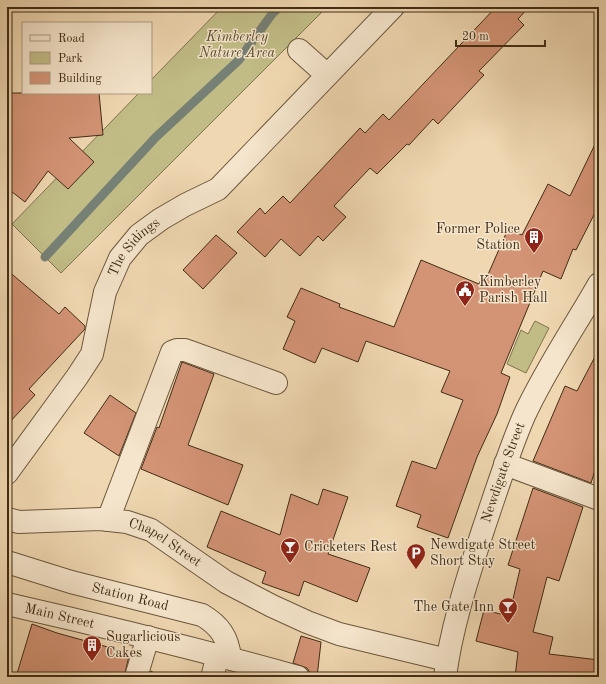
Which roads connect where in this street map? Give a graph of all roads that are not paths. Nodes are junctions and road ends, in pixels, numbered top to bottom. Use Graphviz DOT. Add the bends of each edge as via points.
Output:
graph roads {
  1 [pos="393,7"];
  2 [pos="299,50"];
  3 [pos="327,75"];
  4 [pos="599,284"];
  5 [pos="590,317"];
  6 [pos="276,383"];
  7 [pos="505,464"];
  8 [pos="7,472"];
  9 [pos="599,499"];
  10 [pos="7,519"];
  11 [pos="108,520"];
  12 [pos="7,562"];
  13 [pos="7,604"];
  14 [pos="148,637"];
  15 [pos="220,662"];
  16 [pos="446,668"];
  17 [pos="136,677"];
  18 [pos="298,677"];
  1 -- 3 [label="street, The Sidings"];
  2 -- 3 [label="street"];
  3 -- 8 [label="street, The Sidings" via="218,189 161,219 139,235 120,258 105,292 92,354"];
  4 -- 5 [label="street, Newdigate Street"];
  5 -- 7 [label="street, Newdigate Street" via="558,352 524,416"];
  6 -- 11 [label="street" via="185,350 172,352"];
  7 -- 9 [label="street"];
  7 -- 16 [label="street, Newdigate Street" via="467,579"];
  10 -- 11 [label="street, Chapel Street" via="19,522"];
  11 -- 16 [label="street, Chapel Street" via="127,522 151,530 226,582 308,622"];
  12 -- 15 [label="street, Station Road" via="71,582 202,615 214,622 229,648"];
  13 -- 14 [label="street, Main Street"];
  14 -- 15 [label="street, Main Street"];
  14 -- 17 [label="street"];
  15 -- 18 [label="street, Main Street"];
}
